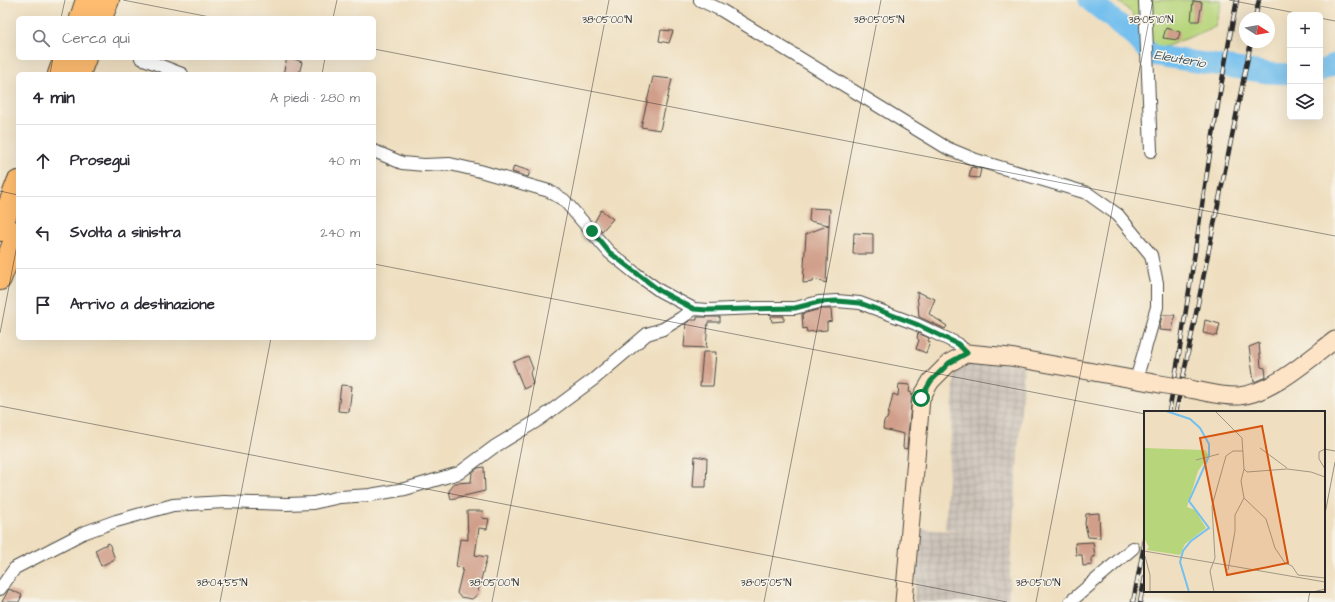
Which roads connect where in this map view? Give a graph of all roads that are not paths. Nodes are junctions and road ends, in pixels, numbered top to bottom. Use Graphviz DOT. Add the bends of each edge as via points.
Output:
graph roads {
  1 [pos="88,0"];
  2 [pos="108,0"];
  3 [pos="700,0"];
  4 [pos="1145,0"];
  5 [pos="82,16"];
  6 [pos="102,16"];
  7 [pos="64,60"];
  8 [pos="84,60"];
  9 [pos="146,60"];
  10 [pos="60,72"];
  11 [pos="80,72"];
  12 [pos="177,72"];
  13 [pos="1151,151"];
  14 [pos="376,152"];
  15 [pos="16,187"];
  16 [pos="0,230"];
  17 [pos="16,237"];
  18 [pos="0,279"];
  19 [pos="694,309"];
  20 [pos="1335,340"];
  21 [pos="967,353"];
  22 [pos="1136,380"];
  23 [pos="1133,548"];
  24 [pos="0,589"];
  25 [pos="904,602"];
  26 [pos="1070,602"];
  1 -- 5 [label="highway"];
  2 -- 6 [label="highway"];
  3 -- 22 [label="street" via="721,10 948,148 976,160 1087,193 1118,215 1151,255 1157,284 1157,307"];
  4 -- 13 [label="street"];
  7 -- 10 [label="highway"];
  8 -- 11 [label="highway"];
  9 -- 12 [label="street"];
  14 -- 19 [label="street" via="402,163 450,164 549,191 564,200 609,252 660,291"];
  15 -- 16 [label="highway"];
  17 -- 18 [label="highway"];
  19 -- 21 [label="street" via="795,308 837,301 860,303 916,324 958,344"];
  19 -- 24 [label="street" via="675,322 647,334 594,379 540,419 459,472 405,489 313,503 224,502 173,505 83,533 14,568"];
  20 -- 22 [label="street, bridge" via="1285,377 1259,392 1239,396 1224,395"];
  21 -- 22 [label="street" via="1010,357"];
  21 -- 25 [label="street" via="949,363 931,381 921,398"];
  23 -- 26 [label="street"];
}
